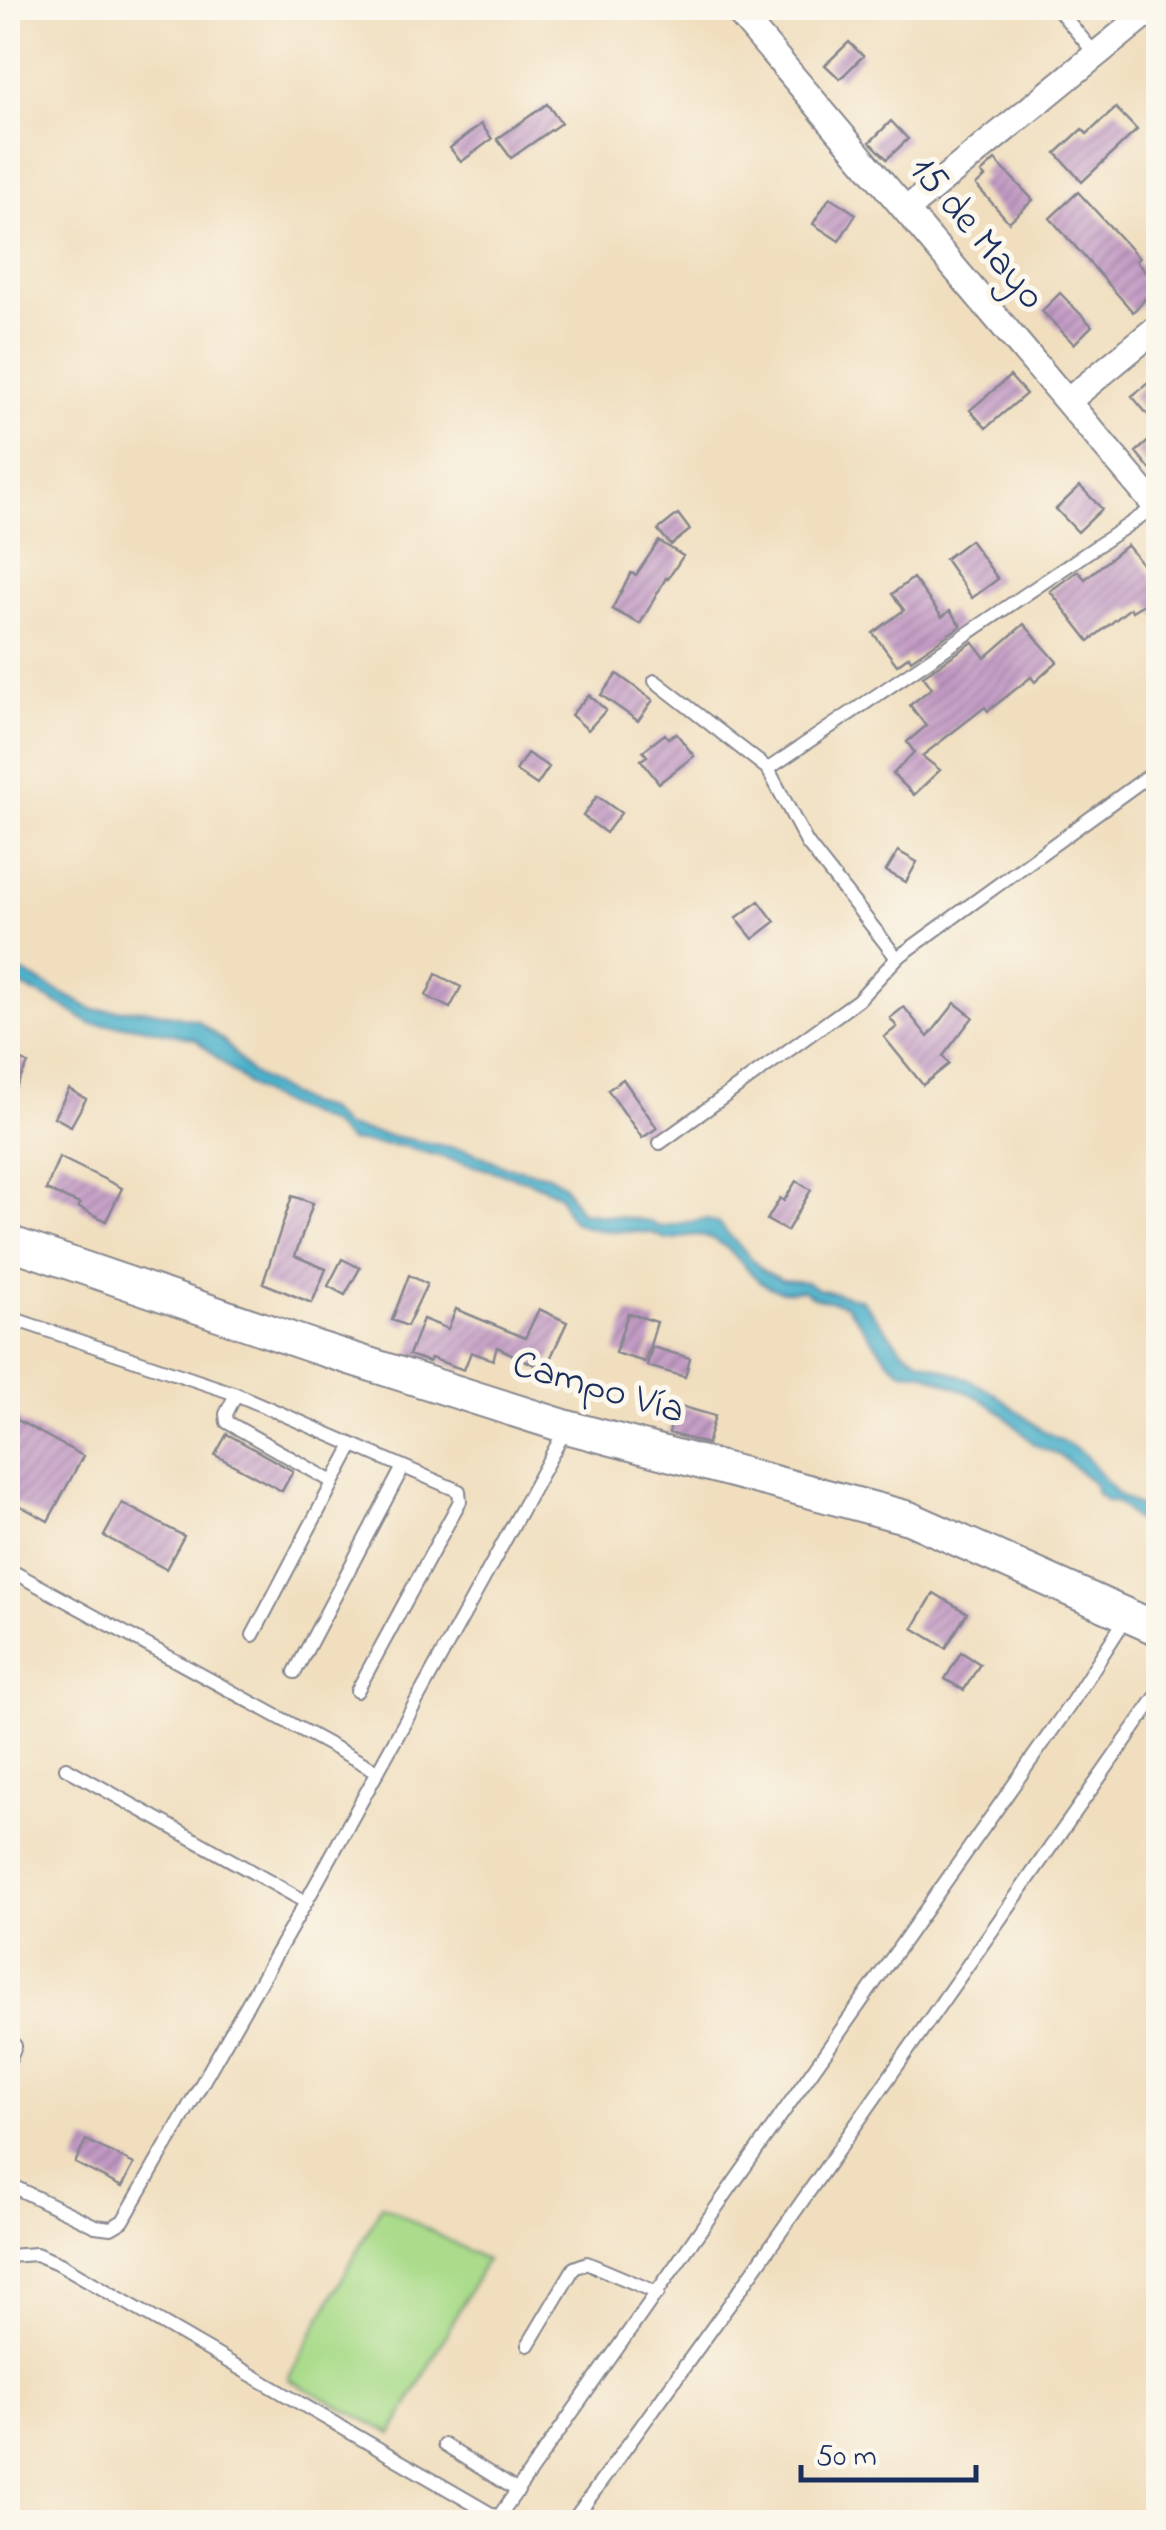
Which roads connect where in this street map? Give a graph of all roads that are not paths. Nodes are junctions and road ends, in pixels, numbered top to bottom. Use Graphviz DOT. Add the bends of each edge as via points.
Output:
graph roads {
  1 [pos="735,8"];
  2 [pos="1056,8"];
  3 [pos="1153,8"];
  4 [pos="1096,55"];
  5 [pos="906,210"];
  6 [pos="1158,328"];
  7 [pos="1068,401"];
  8 [pos="1157,508"];
  9 [pos="655,681"];
  10 [pos="768,769"];
  11 [pos="1158,769"];
  12 [pos="897,958"];
  13 [pos="660,1143"];
  14 [pos="8,1242"];
  15 [pos="8,1316"];
  16 [pos="236,1394"];
  17 [pos="567,1427"];
  18 [pos="353,1445"];
  19 [pos="403,1466"];
  20 [pos="333,1482"];
  21 [pos="8,1570"];
  22 [pos="1128,1615"];
  23 [pos="1158,1629"];
  24 [pos="253,1635"];
  25 [pos="295,1672"];
  26 [pos="357,1690"];
  27 [pos="1158,1694"];
  28 [pos="66,1768"];
  29 [pos="378,1771"];
  30 [pos="306,1902"];
  31 [pos="8,2037"];
  32 [pos="8,2062"];
  33 [pos="8,2184"];
  34 [pos="8,2256"];
  35 [pos="658,2293"];
  36 [pos="528,2345"];
  37 [pos="444,2445"];
  38 [pos="518,2490"];
  39 [pos="496,2520"];
  40 [pos="572,2522"];
  1 -- 5 [label="street, 15 de Mayo"];
  2 -- 4 [label="lane"];
  3 -- 4 [label="street"];
  4 -- 5 [label="street"];
  5 -- 7 [label="street, 15 de Mayo"];
  6 -- 7 [label="street"];
  7 -- 8 [label="street, 15 de Mayo"];
  8 -- 10 [label="lane"];
  9 -- 10 [label="lane"];
  10 -- 12 [label="lane" via="807,843"];
  11 -- 12 [label="lane"];
  12 -- 13 [label="lane" via="858,1000"];
  14 -- 17 [label="street, Campo Vía"];
  15 -- 16 [label="lane"];
  16 -- 18 [label="lane"];
  16 -- 20 [label="lane" via="227,1422"];
  17 -- 22 [label="street, Campo Vía" via="909,1518"];
  17 -- 29 [label="lane"];
  18 -- 19 [label="lane"];
  18 -- 20 [label="lane"];
  19 -- 25 [label="lane"];
  19 -- 26 [label="lane" via="459,1491 460,1501"];
  20 -- 24 [label="lane"];
  21 -- 29 [label="lane"];
  22 -- 23 [label="street, Campo Vía"];
  22 -- 35 [label="lane"];
  27 -- 40 [label="lane"];
  28 -- 30 [label="lane"];
  29 -- 30 [label="lane"];
  30 -- 33 [label="lane" via="124,2220 111,2228 95,2226"];
  31 -- 32 [label="lane" via="15,2046"];
  34 -- 39 [label="lane" via="36,2254 60,2264"];
  35 -- 36 [label="lane" via="587,2263 574,2268"];
  35 -- 38 [label="lane"];
  37 -- 38 [label="lane"];
  38 -- 39 [label="lane"];
}
